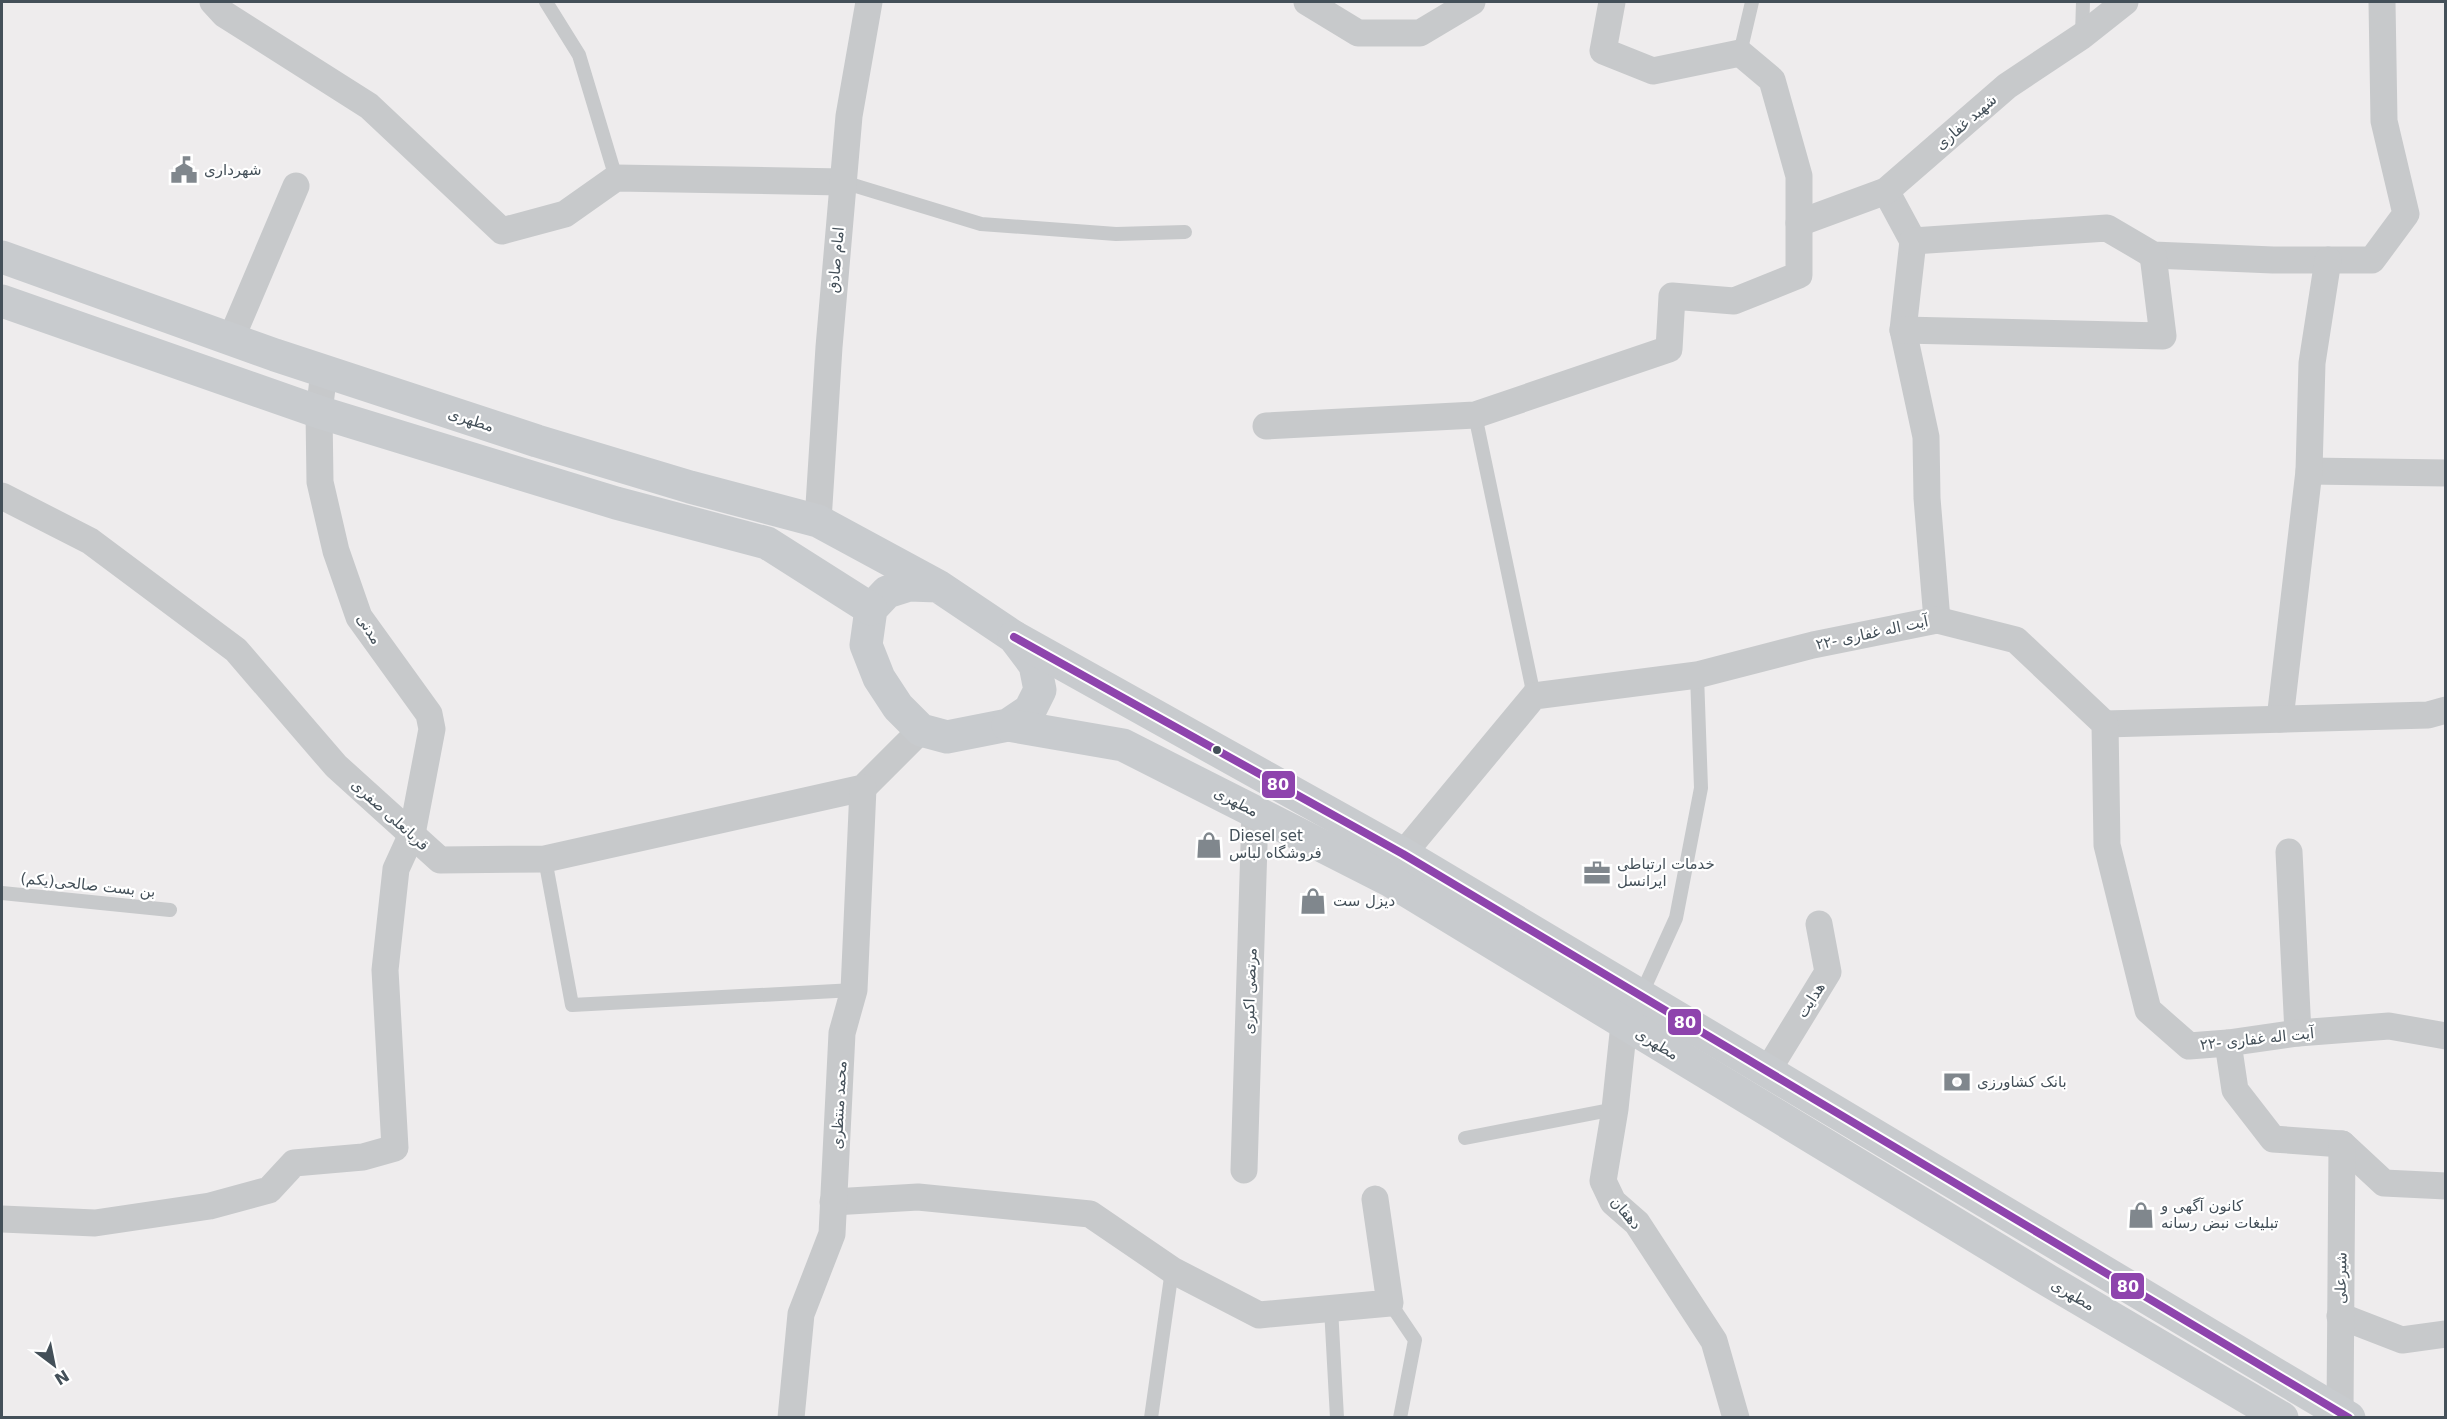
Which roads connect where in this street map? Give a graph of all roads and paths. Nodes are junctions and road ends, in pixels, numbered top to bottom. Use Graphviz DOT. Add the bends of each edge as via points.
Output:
graph roads {
  1 [pos="213,2"];
  2 [pos="546,2"];
  3 [pos="869,2"];
  4 [pos="1306,2"];
  5 [pos="1612,2"];
  6 [pos="1752,2"];
  7 [pos="2083,2"];
  8 [pos="2124,2"];
  9 [pos="2382,2"];
  10 [pos="1465,3"];
  11 [pos="2082,36"];
  12 [pos="1740,52"];
  13 [pos="616,178"];
  14 [pos="843,182"];
  15 [pos="296,186"];
  16 [pos="1886,191"];
  17 [pos="1799,223"];
  18 [pos="1185,232"];
  19 [pos="1913,240"];
  20 [pos="2153,255"];
  21 [pos="2,257"];
  22 [pos="2328,260"];
  23 [pos="2,301"];
  24 [pos="1903,330"];
  25 [pos="231,339"];
  26 [pos="324,372"];
  27 [pos="319,412"];
  28 [pos="1475,415"];
  29 [pos="1266,426"];
  30 [pos="2310,471"];
  31 [pos="2445,473"];
  32 [pos="2,496"];
  33 [pos="818,521"];
  34 [pos="801,564"];
  35 [pos="938,586"];
  36 [pos="871,609"];
  37 [pos="1937,620"];
  38 [pos="1014,637"];
  39 [pos="1697,675"];
  40 [pos="1534,696"];
  41 [pos="2445,711"];
  42 [pos="2280,719"];
  43 [pos="2105,724"];
  44 [pos="1008,725"];
  45 [pos="921,730"];
  46 [pos="863,788"];
  47 [pos="1255,812"];
  48 [pos="412,834"];
  49 [pos="2289,852"];
  50 [pos="1403,854"];
  51 [pos="545,859"];
  52 [pos="2,893"];
  53 [pos="170,910"];
  54 [pos="1819,924"];
  55 [pos="854,990"];
  56 [pos="1641,995"];
  57 [pos="1624,1024"];
  58 [pos="2298,1033"];
  59 [pos="2445,1036"];
  60 [pos="2228,1043"];
  61 [pos="1768,1070"];
  62 [pos="1615,1109"];
  63 [pos="1465,1138"];
  64 [pos="2342,1144"];
  65 [pos="1244,1170"];
  66 [pos="2445,1186"];
  67 [pos="1375,1199"];
  68 [pos="833,1202"];
  69 [pos="2,1219"];
  70 [pos="1172,1270"];
  71 [pos="1390,1303"];
  72 [pos="1331,1308"];
  73 [pos="2340,1316"];
  74 [pos="2445,1334"];
  75 [pos="2344,1415"];
  76 [pos="791,1418"];
  77 [pos="1151,1418"];
  78 [pos="1337,1418"];
  79 [pos="1400,1418"];
  80 [pos="1736,1418"];
  81 [pos="2282,1418"];
  1 -- 13 [label="street" via="224,15 369,106 502,231 565,214"];
  2 -- 13 [label="lane" via="579,55"];
  3 -- 14 [label="street, امام صادق" via="849,116"];
  4 -- 10 [label="street" via="1358,33 1420,33"];
  5 -- 12 [label="street" via="1603,51 1653,71"];
  6 -- 12 [label="lane"];
  7 -- 11 [label="lane"];
  8 -- 11 [label="street, شهید غفاری"];
  9 -- 22 [label="street" via="2384,121 2406,214 2372,260"];
  11 -- 16 [label="street, شهید غفاری" via="2007,87"];
  12 -- 17 [label="street" via="1772,80 1799,176"];
  13 -- 14 [label="street"];
  14 -- 18 [label="lane" via="981,224 1116,234"];
  14 -- 33 [label="street, امام صادق"];
  15 -- 25 [label="street"];
  16 -- 17 [label="street, شهید غفاری"];
  16 -- 19 [label="street"];
  17 -- 28 [label="street" via="1799,275 1734,301 1672,296 1669,349"];
  19 -- 20 [label="street" via="2107,228"];
  19 -- 24 [label="street"];
  20 -- 22 [label="street"];
  20 -- 24 [label="street" via="2163,336"];
  21 -- 25 [label="main road, مطهری"];
  22 -- 30 [label="street" via="2312,363"];
  23 -- 27 [label="main road"];
  24 -- 37 [label="street" via="1926,437"];
  25 -- 26 [label="main road, مطهری"];
  26 -- 27 [label="street, مدنی"];
  26 -- 33 [label="main road, مطهری" via="537,441"];
  27 -- 34 [label="main road" via="616,503 767,543"];
  27 -- 48 [label="street, مدنی" via="320,482 336,551 359,617 429,714 432,729"];
  28 -- 29 [label="street"];
  28 -- 40 [label="lane"];
  30 -- 31 [label="street"];
  30 -- 42 [label="street"];
  32 -- 48 [label="street, قربانعلی صفری" via="90,541 236,650 336,766"];
  33 -- 34 [label="main road" via="826,531 828,543 823,555"];
  33 -- 35 [label="main road, مطهری"];
  34 -- 36 [label="main road"];
  35 -- 36 [label="main road" via="909,585 887,592"];
  35 -- 38 [label="main road"];
  36 -- 45 [label="main road" via="866,645 879,678 898,707"];
  37 -- 39 [label="street, ۲۲- آیت اله غفاری" via="1813,645"];
  37 -- 43 [label="street, ۲۲- آیت اله غفاری" via="2016,640"];
  38 -- 44 [label="main road" via="1035,665 1040,690 1030,710"];
  38 -- 50 [label="main road"];
  39 -- 40 [label="street, ۲۲- آیت اله غفاری"];
  39 -- 56 [label="lane" via="1701,788 1676,918"];
  40 -- 50 [label="street"];
  41 -- 42 [label="street" via="2428,715"];
  42 -- 43 [label="street"];
  43 -- 60 [label="street, ۲۲- آیت اله غفاری" via="2107,845 2148,1010 2189,1046"];
  44 -- 45 [label="main road" via="947,737"];
  44 -- 47 [label="main road, مطهری" via="1123,745"];
  45 -- 46 [label="street"];
  46 -- 51 [label="street, قربانعلی صفری"];
  46 -- 55 [label="street, محمد منتظری"];
  47 -- 57 [label="main road, مطهری" via="1389,880"];
  47 -- 65 [label="street, مرتضی اکبری"];
  48 -- 51 [label="street, قربانعلی صفری" via="441,860"];
  48 -- 69 [label="street, مدنی" via="396,869 385,970 395,1148 363,1157 294,1163 269,1190 210,1206 96,1223"];
  49 -- 58 [label="street"];
  50 -- 56 [label="main road"];
  51 -- 55 [label="lane" via="572,1005"];
  52 -- 53 [label="lane, بن بست صالحی(یکم)"];
  54 -- 61 [label="street, هدایت" via="1828,972"];
  55 -- 68 [label="street, محمد منتظری" via="842,1033"];
  56 -- 57 [label="main road"];
  56 -- 61 [label="main road"];
  57 -- 62 [label="street, دهقان"];
  57 -- 81 [label="main road, مطهری"];
  58 -- 59 [label="street, ۲۲- آیت اله غفاری" via="2389,1026"];
  58 -- 60 [label="street, ۲۲- آیت اله غفاری"];
  60 -- 64 [label="street" via="2235,1090 2273,1140"];
  61 -- 75 [label="main road"];
  62 -- 63 [label="lane"];
  62 -- 80 [label="street, دهقان" via="1603,1181 1613,1202 1637,1223 1714,1341"];
  64 -- 66 [label="street" via="2384,1183"];
  64 -- 73 [label="street, شیرعلی"];
  67 -- 71 [label="street"];
  68 -- 70 [label="street" via="918,1197 1090,1214"];
  68 -- 76 [label="street, محمد منتظری" via="831,1234 801,1314"];
  70 -- 72 [label="street" via="1259,1315"];
  70 -- 77 [label="lane"];
  71 -- 72 [label="street"];
  71 -- 79 [label="lane" via="1415,1340"];
  72 -- 78 [label="lane"];
  73 -- 74 [label="street" via="2402,1340"];
  73 -- 75 [label="street, شیرعلی"];
}
